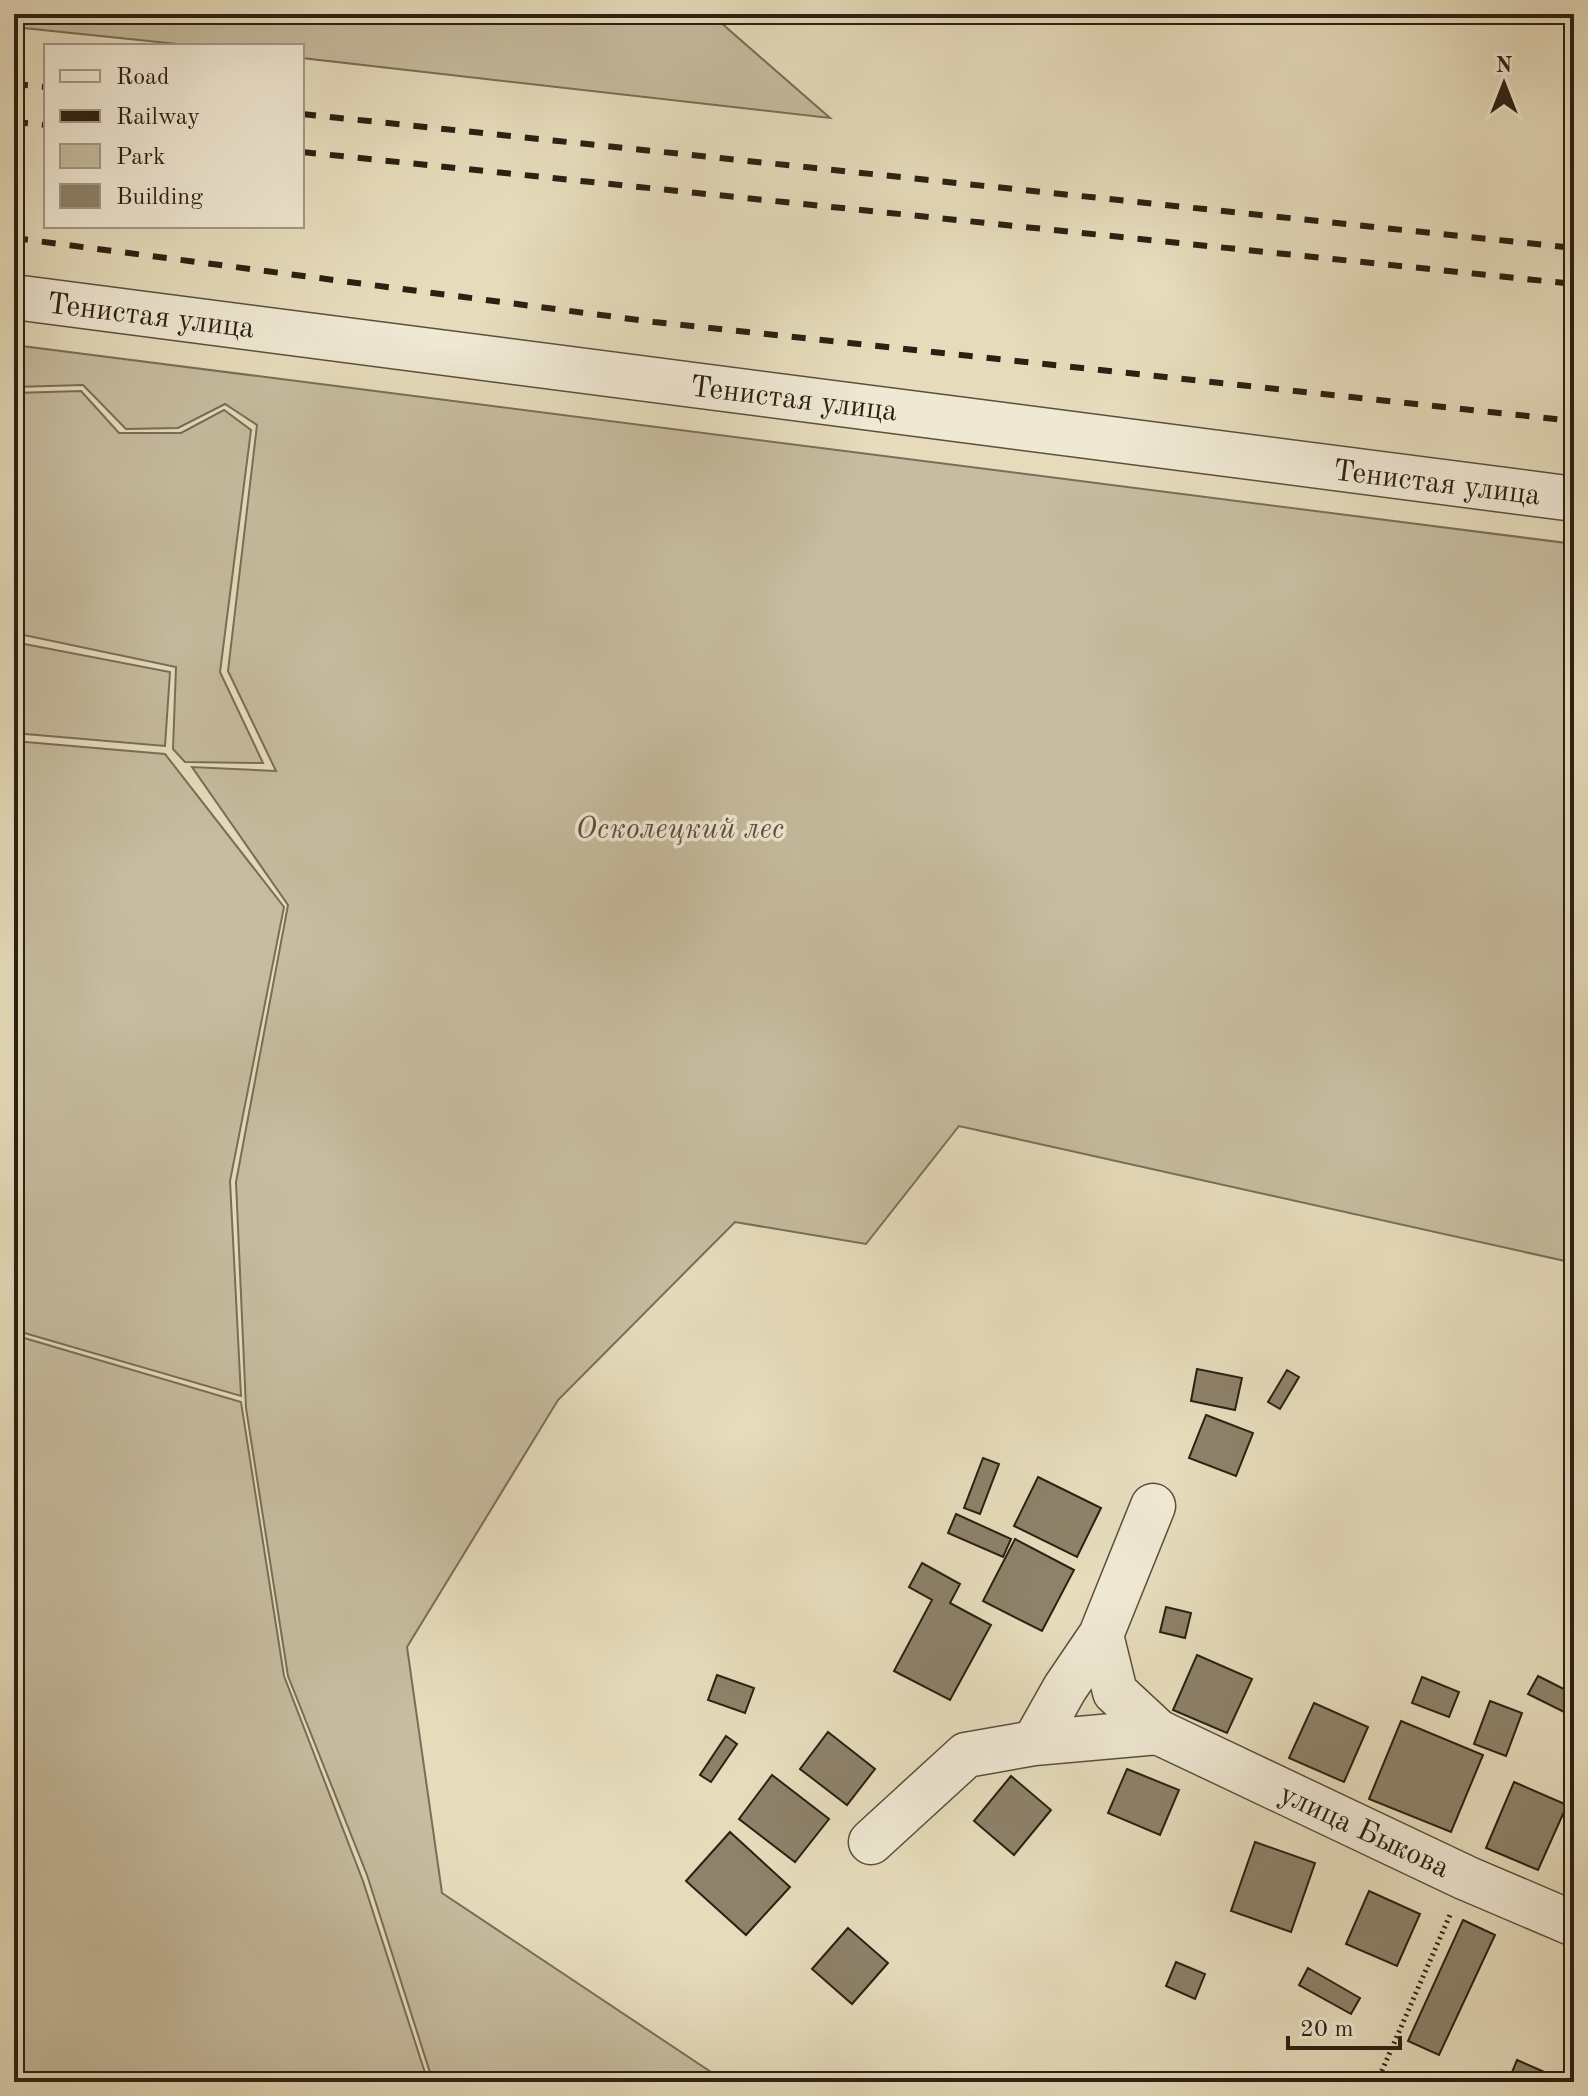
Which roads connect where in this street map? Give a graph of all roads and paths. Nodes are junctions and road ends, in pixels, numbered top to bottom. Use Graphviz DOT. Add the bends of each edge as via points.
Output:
graph roads {
  1 [pos="14,297"];
  2 [pos="1574,499"];
  3 [pos="1153,1506"];
  4 [pos="1101,1635"];
  5 [pos="1158,1732"];
  6 [pos="1034,1743"];
  7 [pos="871,1842"];
  8 [pos="1466,1878"];
  9 [pos="1574,1924"];
  10 [pos="1377,2082"];
  1 -- 2 [label="street, Тенистая улица"];
  3 -- 4 [label="street"];
  4 -- 5 [label="street" via="1115,1692"];
  4 -- 6 [label="street"];
  5 -- 6 [label="street"];
  5 -- 8 [label="street, улица Быкова"];
  6 -- 7 [label="street" via="966,1755"];
  8 -- 9 [label="street, улица Быкова"];
  8 -- 10 [label="path"];
}
